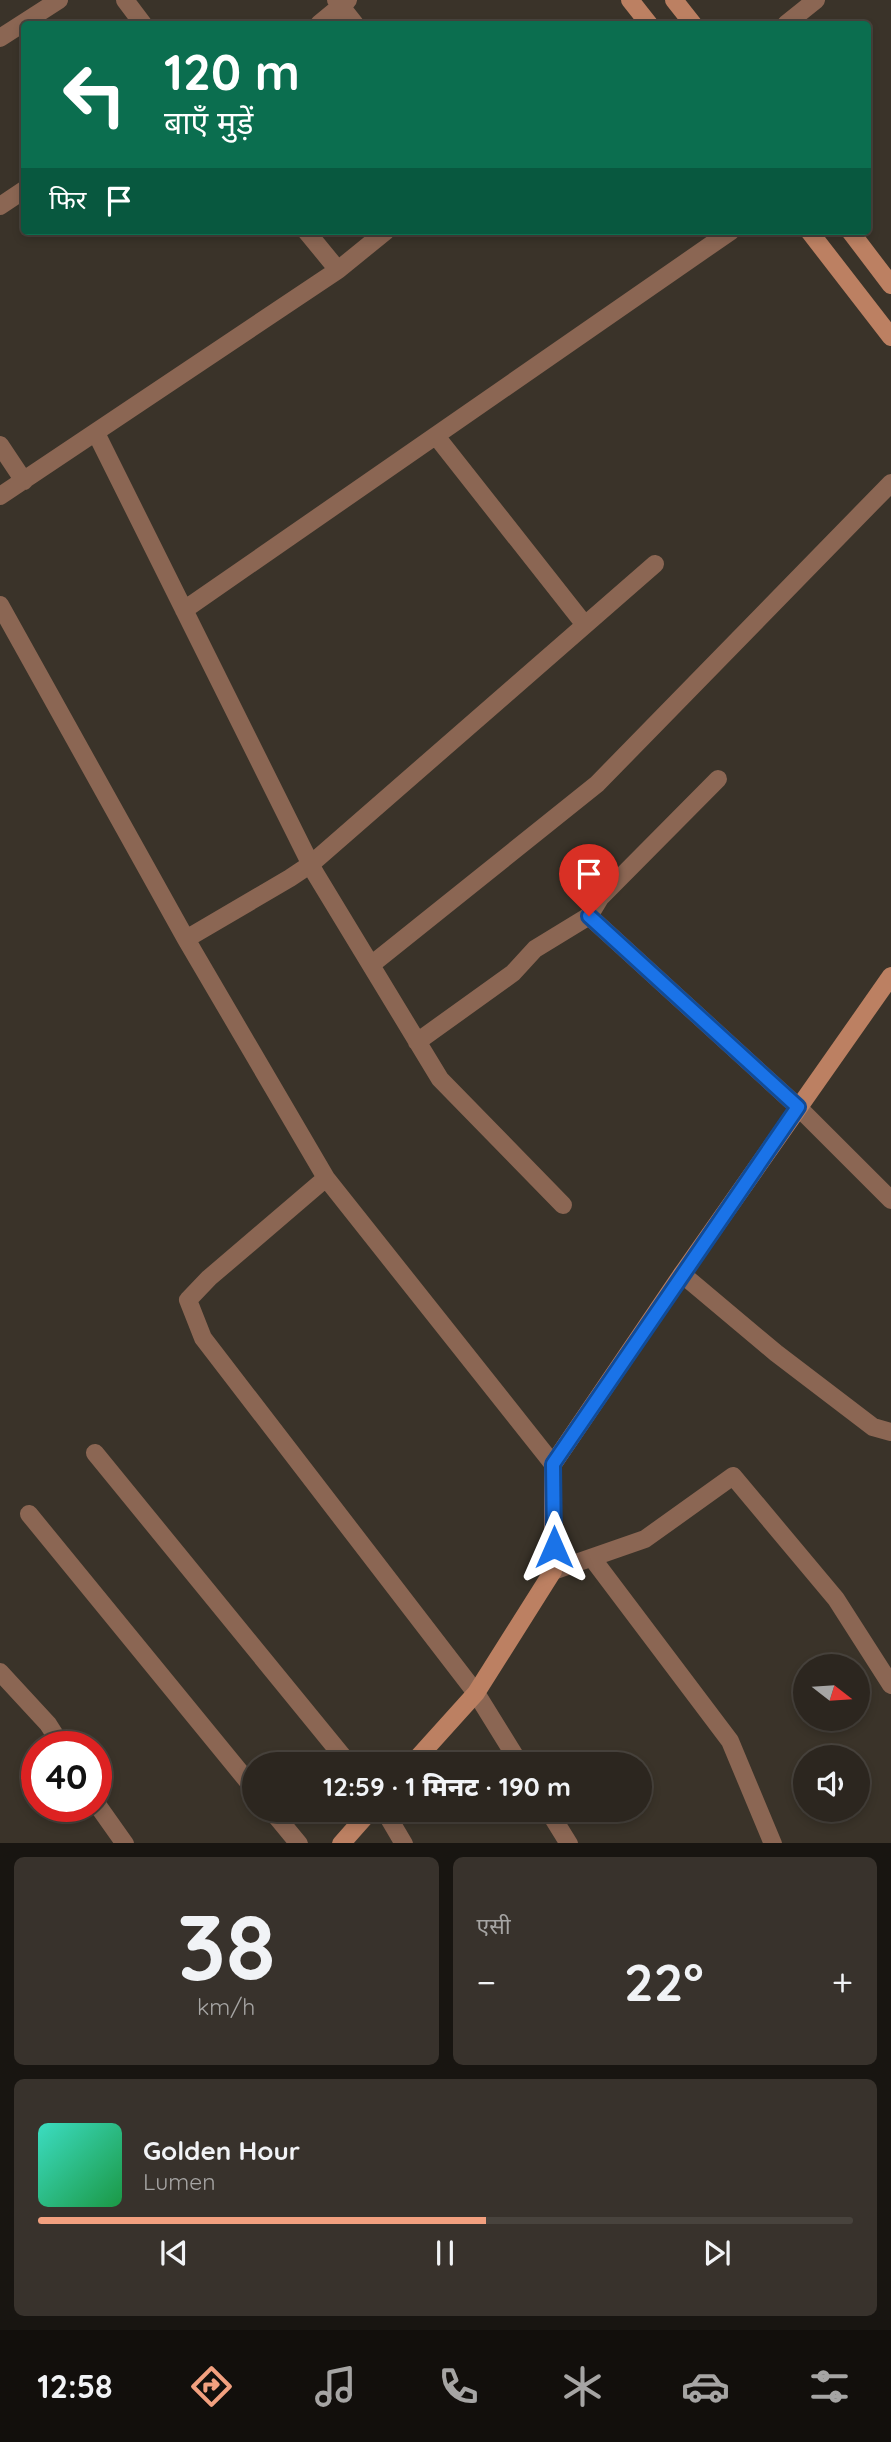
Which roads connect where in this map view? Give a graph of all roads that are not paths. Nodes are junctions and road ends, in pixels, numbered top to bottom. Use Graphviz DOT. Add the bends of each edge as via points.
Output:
graph roads {
  1 [pos="59,0"];
  2 [pos="125,0"];
  3 [pos="630,0"];
  4 [pos="674,0"];
  5 [pos="816,0"];
  6 [pos="341,2"];
  7 [pos="26,21"];
  8 [pos="141,21"];
  9 [pos="322,21"];
  10 [pos="353,21"];
  11 [pos="642,21"];
  12 [pos="691,21"];
  13 [pos="790,21"];
  14 [pos="21,24"];
  15 [pos="0,38"];
  16 [pos="21,192"];
  17 [pos="0,206"];
  18 [pos="309,235"];
  19 [pos="381,235"];
  20 [pos="726,235"];
  21 [pos="812,235"];
  22 [pos="853,235"];
  23 [pos="338,270"];
  24 [pos="891,285"];
  25 [pos="891,337"];
  26 [pos="96,433"];
  27 [pos="436,436"];
  28 [pos="0,445"];
  29 [pos="24,481"];
  30 [pos="891,483"];
  31 [pos="0,496"];
  32 [pos="655,564"];
  33 [pos="0,605"];
  34 [pos="184,610"];
  35 [pos="585,625"];
  36 [pos="718,779"];
  37 [pos="311,864"];
  38 [pos="589,916"];
  39 [pos="186,939"];
  40 [pos="371,965"];
  41 [pos="891,976"];
  42 [pos="417,1042"];
  43 [pos="798,1107"];
  44 [pos="327,1178"];
  45 [pos="891,1200"];
  46 [pos="563,1205"];
  47 [pos="682,1274"];
  48 [pos="891,1432"];
  49 [pos="95,1453"];
  50 [pos="553,1464"];
  51 [pos="30,1514"];
  52 [pos="592,1558"];
  53 [pos="553,1571"];
  54 [pos="0,1672"];
  55 [pos="891,1685"];
  56 [pos="476,1693"];
  57 [pos="52,1731"];
  58 [pos="339,1752"];
  59 [pos="423,1752"];
  60 [pos="513,1752"];
  61 [pos="242,1774"];
  62 [pos="110,1822"];
  63 [pos="281,1822"];
  64 [pos="360,1822"];
  65 [pos="391,1822"];
  66 [pos="556,1822"];
  67 [pos="125,1843"];
  68 [pos="299,1843"];
  69 [pos="341,1843"];
  70 [pos="404,1843"];
  71 [pos="569,1843"];
  72 [pos="773,1843"];
  1 -- 7 [label="street"];
  2 -- 8 [label="street"];
  3 -- 11 [label="street"];
  4 -- 12 [label="street"];
  5 -- 13 [label="street"];
  6 -- 9 [label="street"];
  6 -- 10 [label="street"];
  14 -- 15 [label="street"];
  16 -- 17 [label="street"];
  18 -- 23 [label="street"];
  19 -- 23 [label="street"];
  20 -- 27 [label="street"];
  21 -- 25 [label="street"];
  22 -- 24 [label="street"];
  23 -- 26 [label="street"];
  26 -- 29 [label="street"];
  26 -- 34 [label="street"];
  27 -- 34 [label="street"];
  27 -- 35 [label="street"];
  28 -- 29 [label="street"];
  29 -- 31 [label="street"];
  30 -- 40 [label="street" via="597,784"];
  32 -- 35 [label="street"];
  33 -- 39 [label="street"];
  34 -- 37 [label="street"];
  35 -- 37 [label="street"];
  36 -- 38 [label="street" via="600,898"];
  37 -- 39 [label="street"];
  37 -- 40 [label="street"];
  38 -- 42 [label="street" via="535,949 513,973"];
  38 -- 43 [label="street"];
  39 -- 44 [label="street"];
  40 -- 42 [label="street"];
  41 -- 43 [label="street"];
  42 -- 46 [label="street" via="440,1079"];
  43 -- 45 [label="street"];
  43 -- 47 [label="street"];
  44 -- 50 [label="street"];
  44 -- 56 [label="street" via="188,1300 203,1338"];
  47 -- 48 [label="street" via="873,1427"];
  47 -- 50 [label="street"];
  49 -- 58 [label="street"];
  50 -- 53 [label="street"];
  51 -- 61 [label="street"];
  52 -- 53 [label="street"];
  52 -- 55 [label="street" via="645,1539 733,1476 836,1599"];
  52 -- 72 [label="street" via="730,1741"];
  53 -- 56 [label="street"];
  54 -- 57 [label="street"];
  56 -- 59 [label="street"];
  56 -- 60 [label="street"];
  62 -- 67 [label="street"];
  63 -- 68 [label="street"];
  64 -- 69 [label="street"];
  65 -- 70 [label="street"];
  66 -- 71 [label="street"];
}
